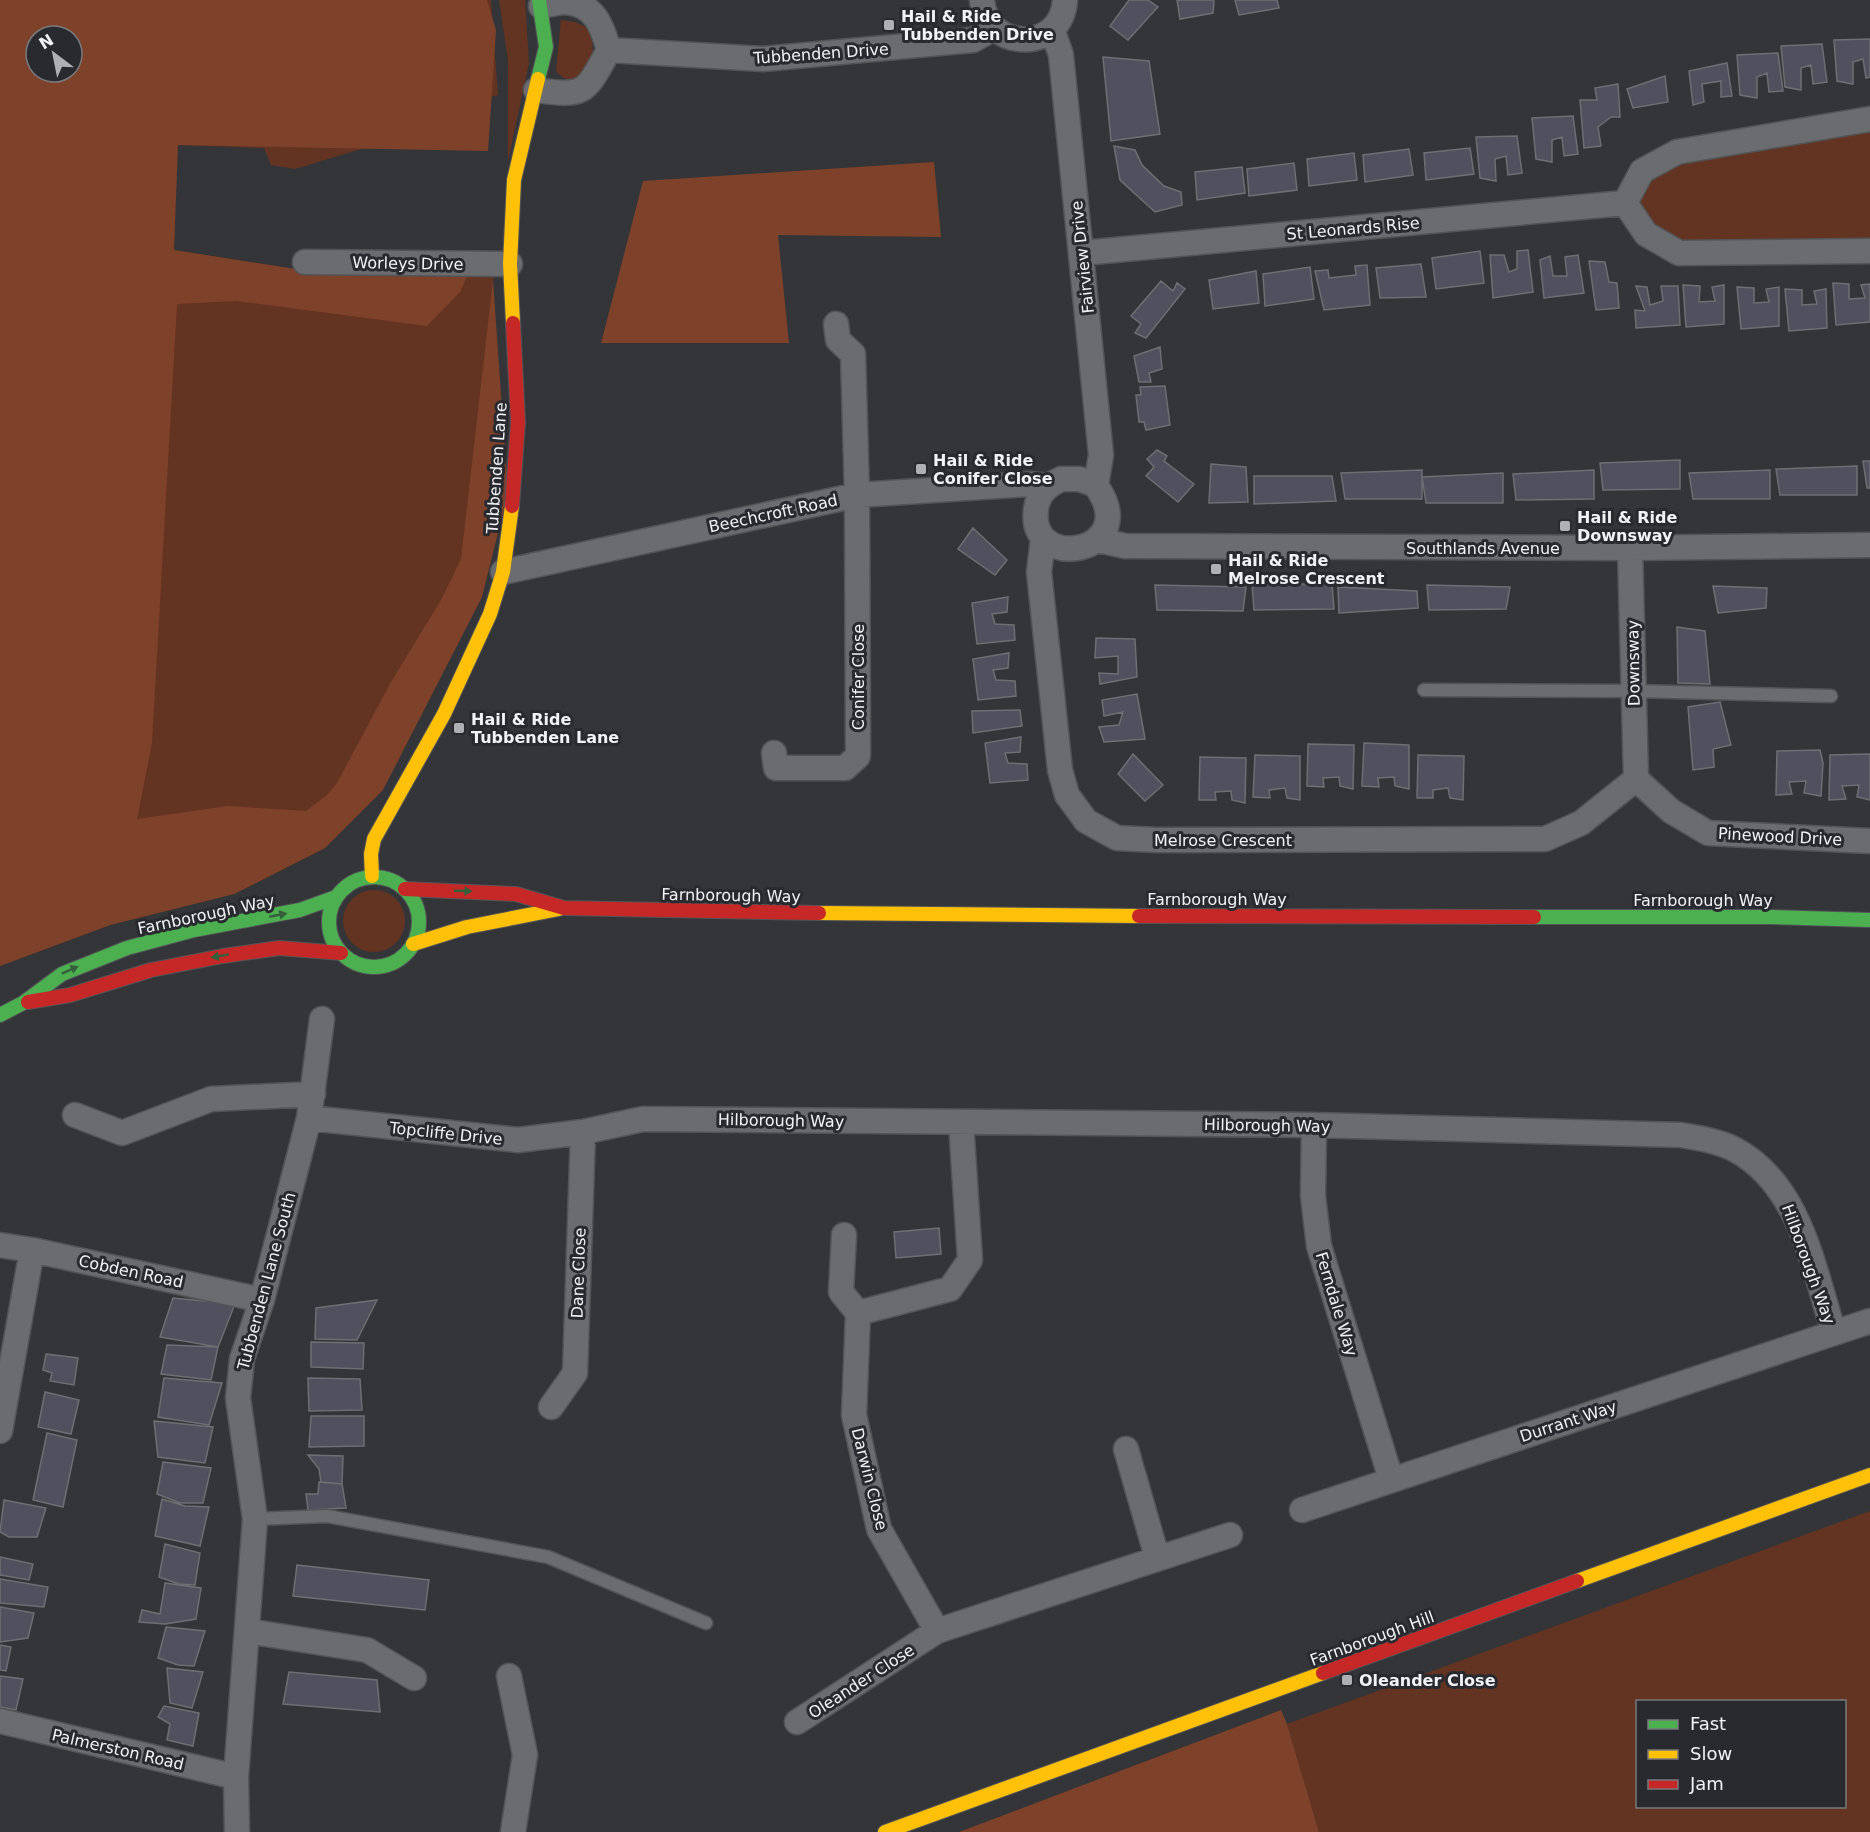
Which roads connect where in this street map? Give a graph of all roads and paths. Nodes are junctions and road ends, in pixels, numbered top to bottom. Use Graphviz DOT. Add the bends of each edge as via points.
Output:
graph roads {
  1 [pos="982,0"];
  2 [pos="1065,0"];
  3 [pos="540,3"];
  4 [pos="994,28"];
  5 [pos="1052,29"];
  6 [pos="609,50"];
  7 [pos="536,90"];
  8 [pos="1870,119"];
  9 [pos="1625,203"];
  10 [pos="1870,251"];
  11 [pos="1082,253"];
  12 [pos="305,262"];
  13 [pos="510,264"];
  14 [pos="836,324"];
  15 [pos="1096,485"];
  16 [pos="1047,486"];
  17 [pos="857,495"];
  18 [pos="1043,538"];
  19 [pos="1098,540"];
  20 [pos="1870,546"];
  21 [pos="1630,548"];
  22 [pos="503,572"];
  23 [pos="1424,690"];
  24 [pos="1634,691"];
  25 [pos="1831,696"];
  26 [pos="774,753"];
  27 [pos="1636,779"];
  28 [pos="1870,841"];
  29 [pos="372,876"];
  30 [pos="405,889"];
  31 [pos="336,897"];
  32 [pos="564,908"];
  33 [pos="1870,920"];
  34 [pos="413,944"];
  35 [pos="341,953"];
  36 [pos="22,1003"];
  37 [pos="0,1015"];
  38 [pos="322,1019"];
  39 [pos="313,1094"];
  40 [pos="75,1115"];
  41 [pos="309,1118"];
  42 [pos="961,1122"];
  43 [pos="1314,1125"];
  44 [pos="583,1132"];
  45 [pos="844,1235"];
  46 [pos="0,1245"];
  47 [pos="32,1250"];
  48 [pos="262,1300"];
  49 [pos="858,1313"];
  50 [pos="1870,1321"];
  51 [pos="1834,1333"];
  52 [pos="551,1407"];
  53 [pos="0,1431"];
  54 [pos="1126,1449"];
  55 [pos="1870,1475"];
  56 [pos="1391,1479"];
  57 [pos="1302,1510"];
  58 [pos="255,1520"];
  59 [pos="1230,1534"];
  60 [pos="1157,1557"];
  61 [pos="706,1623"];
  62 [pos="247,1631"];
  63 [pos="937,1631"];
  64 [pos="509,1676"];
  65 [pos="414,1678"];
  66 [pos="0,1721"];
  67 [pos="797,1722"];
  68 [pos="236,1777"];
  69 [pos="237,1832"];
  70 [pos="513,1832"];
  71 [pos="885,1832"];
  1 -- 4 [label="street"];
  2 -- 5 [label="street" via="1061,18"];
  3 -- 6 [label="street" via="565,2 590,9 602,27"];
  3 -- 7 [label="main road, Tubbenden Lane" via="546,47"];
  4 -- 5 [label="street" via="1012,39 1026,40"];
  4 -- 6 [label="street, Tubbenden Drive" via="973,40 763,59"];
  5 -- 11 [label="street, Fairview Drive" via="1061,55"];
  6 -- 7 [label="street" via="592,81 578,92"];
  7 -- 13 [label="main road, Tubbenden Lane" via="514,180"];
  8 -- 9 [label="street" via="1677,152 1642,171"];
  9 -- 10 [label="street" via="1646,234 1679,253"];
  9 -- 11 [label="street, St Leonards Rise"];
  11 -- 15 [label="street, Fairview Drive" via="1101,455"];
  12 -- 13 [label="street, Worleys Drive"];
  13 -- 22 [label="main road, Tubbenden Lane" via="518,422 514,495"];
  14 -- 17 [label="street" via="838,340 853,354"];
  15 -- 16 [label="street" via="1079,479 1061,479"];
  15 -- 19 [label="street" via="1106,503 1107,524"];
  16 -- 17 [label="street, Beechcroft Road"];
  16 -- 18 [label="street" via="1037,501 1035,519"];
  17 -- 22 [label="street, Beechcroft Road"];
  17 -- 26 [label="street, Conifer Close" via="858,756 845,768 776,768"];
  18 -- 19 [label="street" via="1059,549 1080,549"];
  18 -- 27 [label="street, Melrose Crescent" via="1039,572 1060,770 1067,795 1086,821 1117,838 1545,839 1581,823"];
  19 -- 21 [label="street, Southlands Avenue" via="1125,546"];
  20 -- 21 [label="street, Southlands Avenue"];
  21 -- 24 [label="street, Downsway"];
  22 -- 29 [label="main road, Tubbenden Lane" via="490,614 444,714 374,839"];
  23 -- 24 [label="lane"];
  24 -- 25 [label="lane"];
  24 -- 27 [label="street, Downsway"];
  27 -- 28 [label="street, Pinewood Drive" via="1671,811 1708,833"];
  29 -- 30 [label="main road" via="391,880"];
  29 -- 31 [label="main road" via="347,886"];
  30 -- 32 [label="main road, Farnborough Way, one-way" via="516,894"];
  30 -- 34 [label="main road" via="419,916"];
  31 -- 35 [label="main road" via="328,927"];
  36 -- 31 [label="main road, Farnborough Way, one-way" via="62,974 127,948 194,930 300,910"];
  32 -- 33 [label="main road, Farnborough Way" via="953,916 1655,916"];
  32 -- 34 [label="main road, Farnborough Way" via="457,929"];
  34 -- 35 [label="main road" via="399,959 380,967 365,967"];
  35 -- 36 [label="main road, Farnborough Way, one-way" via="279,948 223,956 152,970 70,995"];
  36 -- 37 [label="main road, Farnborough Way"];
  38 -- 39 [label="street, Tubbenden Lane South"];
  39 -- 40 [label="street" via="211,1099 122,1133"];
  39 -- 41 [label="street, Tubbenden Lane South"];
  41 -- 44 [label="street, Topcliffe Drive" via="518,1140"];
  41 -- 48 [label="street, Tubbenden Lane South"];
  42 -- 43 [label="street, Hilborough Way"];
  42 -- 44 [label="street, Hilborough Way" via="643,1119"];
  42 -- 49 [label="street" via="970,1260 950,1289"];
  43 -- 51 [label="street, Hilborough Way" via="1662,1134 1700,1138 1732,1148 1770,1177 1788,1201"];
  43 -- 56 [label="street, Ferndale Way" via="1313,1196 1319,1246"];
  44 -- 52 [label="street, Dane Close" via="575,1374"];
  45 -- 49 [label="street" via="841,1292"];
  46 -- 47 [label="street, Cobden Road"];
  47 -- 48 [label="street, Cobden Road"];
  47 -- 53 [label="street"];
  48 -- 58 [label="street, Tubbenden Lane South" via="242,1359 238,1398"];
  49 -- 63 [label="street, Darwin Close" via="854,1415 879,1529"];
  50 -- 51 [label="street, Durrant Way"];
  51 -- 56 [label="street, Durrant Way"];
  54 -- 60 [label="street"];
  55 -- 71 [label="main road, Farnborough Hill"];
  56 -- 57 [label="street, Durrant Way"];
  58 -- 61 [label="lane" via="327,1516 548,1557"];
  58 -- 62 [label="street, Tubbenden Lane South"];
  59 -- 60 [label="street, Oleander Close"];
  60 -- 63 [label="street, Oleander Close"];
  62 -- 65 [label="street" via="367,1650"];
  62 -- 68 [label="street, Tubbenden Lane South"];
  63 -- 67 [label="street, Oleander Close"];
  64 -- 70 [label="street" via="525,1755"];
  66 -- 68 [label="street, Palmerston Road"];
  68 -- 69 [label="street, Tubbenden Lane South"];
}
